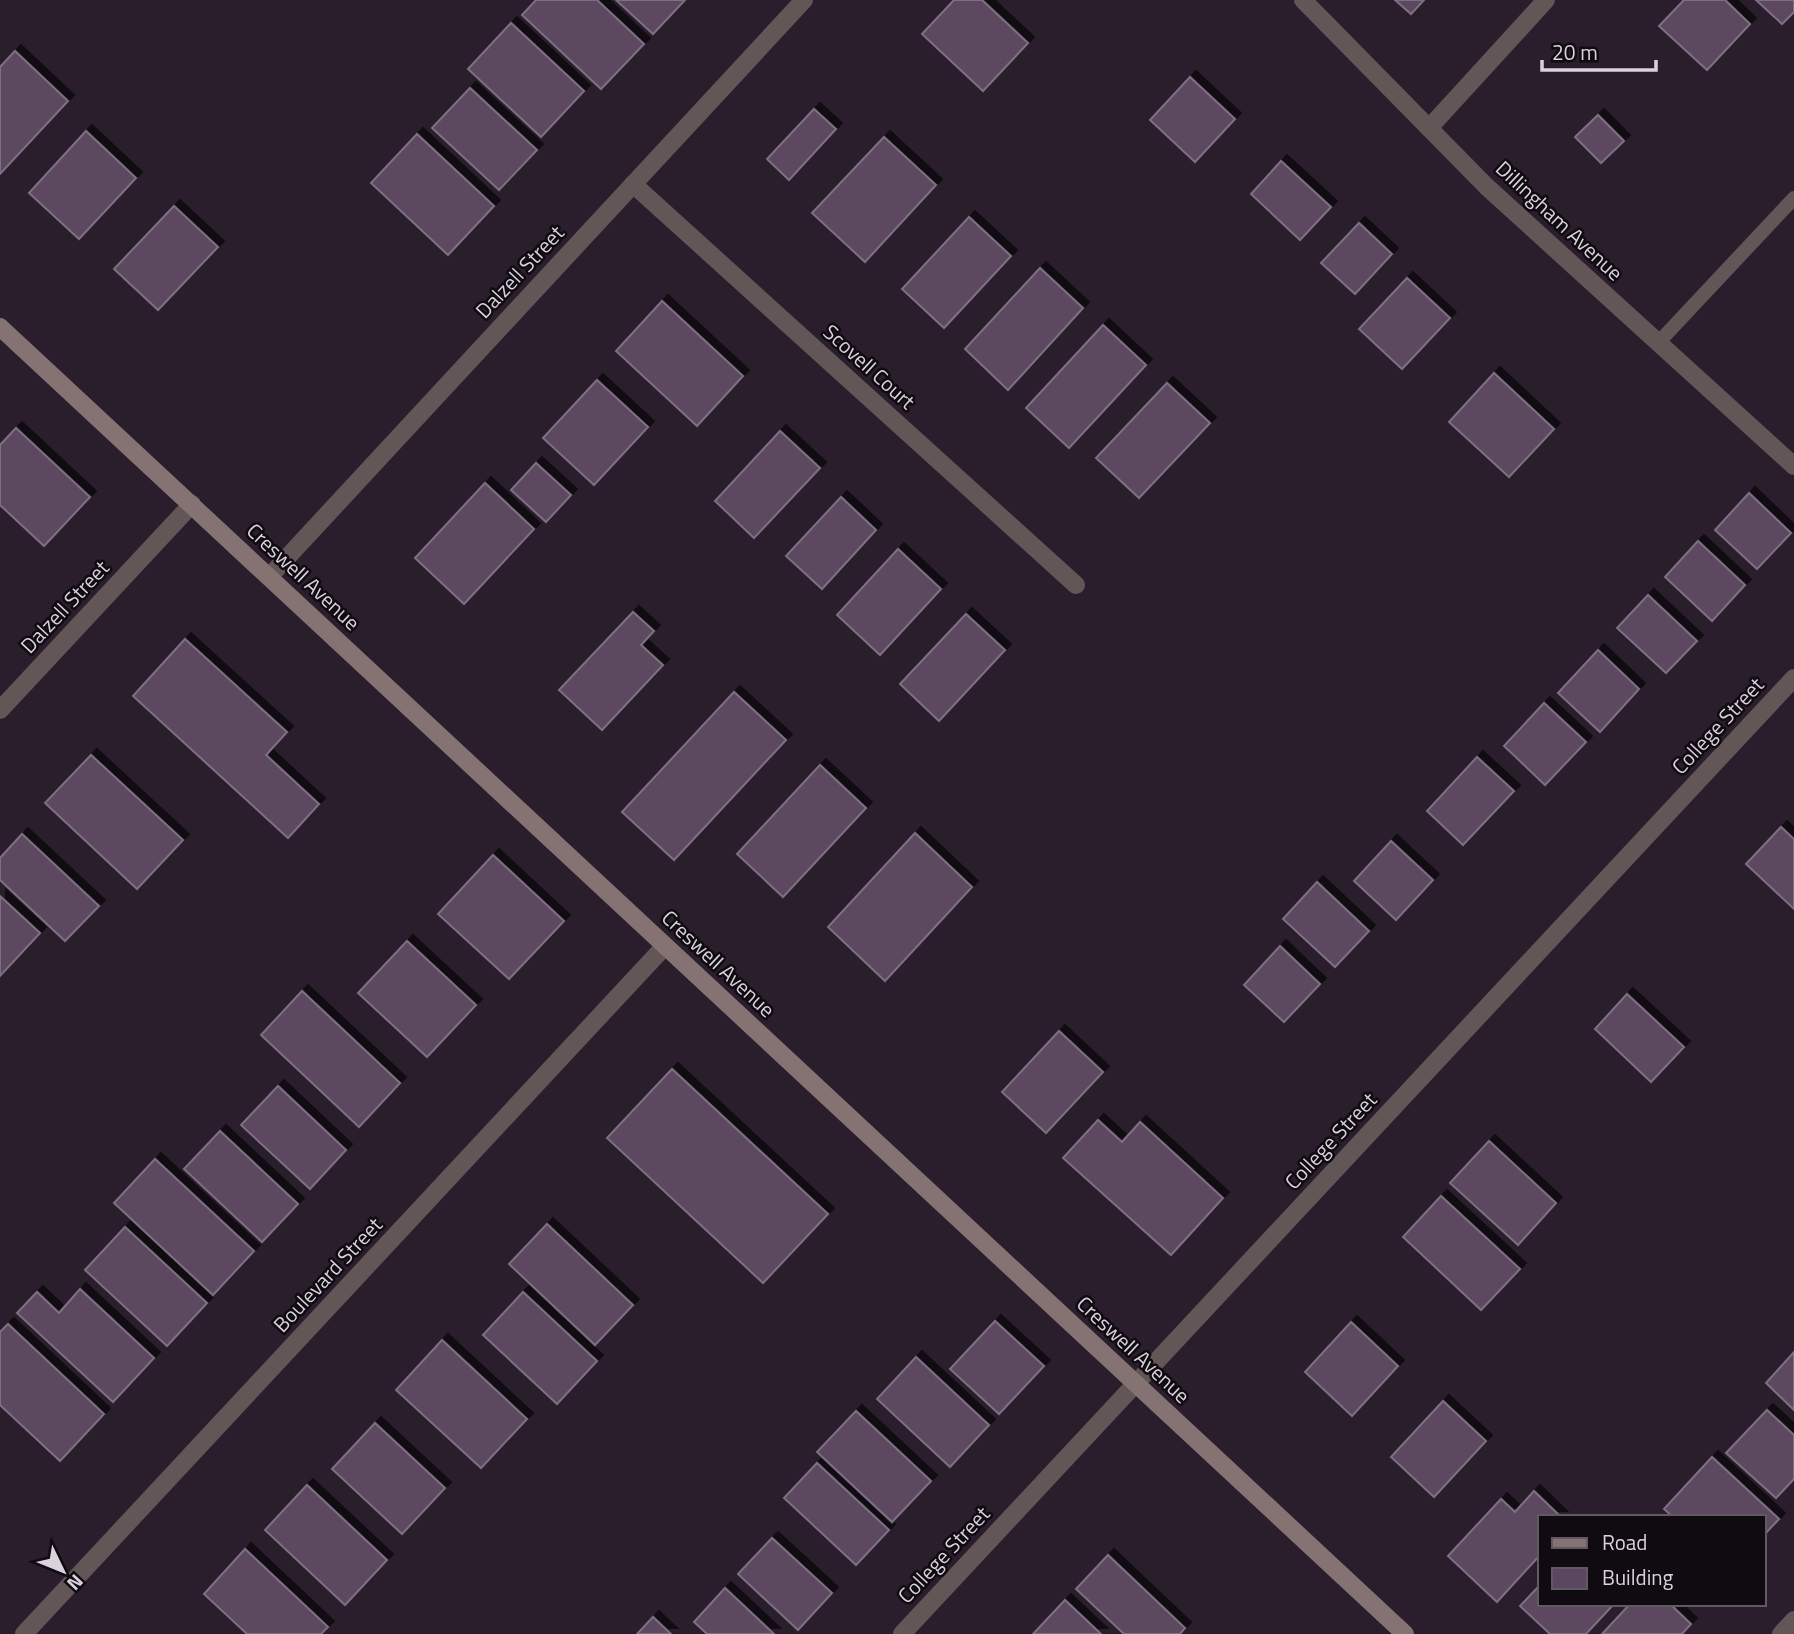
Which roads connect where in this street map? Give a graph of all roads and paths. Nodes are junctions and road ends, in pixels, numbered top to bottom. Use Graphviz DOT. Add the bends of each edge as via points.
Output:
graph roads {
  1 [pos="804,0"];
  2 [pos="1303,0"];
  3 [pos="1546,0"];
  4 [pos="1429,128"];
  5 [pos="633,184"];
  6 [pos="1794,198"];
  7 [pos="0,327"];
  8 [pos="1658,343"];
  9 [pos="1794,466"];
  10 [pos="192,504"];
  11 [pos="269,577"];
  12 [pos="1076,585"];
  13 [pos="1794,678"];
  14 [pos="0,710"];
  15 [pos="665,946"];
  16 [pos="1135,1384"];
  17 [pos="1794,1620"];
  18 [pos="24,1634"];
  19 [pos="902,1634"];
  20 [pos="1405,1634"];
  21 [pos="1781,1634"];
  1 -- 5 [label="street, Dalzell Street"];
  2 -- 4 [label="street, Dillingham Avenue"];
  3 -- 4 [label="street"];
  4 -- 8 [label="street, Dillingham Avenue"];
  5 -- 11 [label="street, Dalzell Street"];
  5 -- 12 [label="street, Scovell Court"];
  6 -- 8 [label="lane"];
  7 -- 10 [label="street, Creswell Avenue"];
  8 -- 9 [label="street, Dillingham Avenue"];
  10 -- 11 [label="street, Creswell Avenue"];
  10 -- 14 [label="street, Dalzell Street"];
  11 -- 15 [label="street, Creswell Avenue"];
  13 -- 16 [label="street, College Street"];
  15 -- 16 [label="street, Creswell Avenue"];
  15 -- 18 [label="street, Boulevard Street"];
  16 -- 19 [label="street, College Street"];
  16 -- 20 [label="street, Creswell Avenue"];
  17 -- 21 [label="street"];
}
